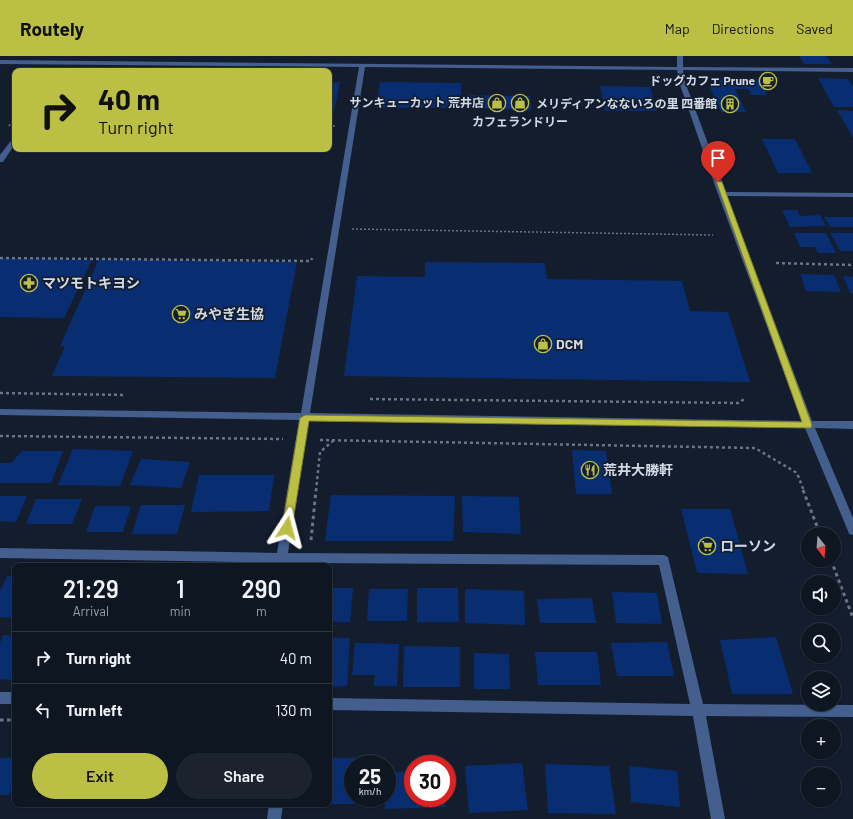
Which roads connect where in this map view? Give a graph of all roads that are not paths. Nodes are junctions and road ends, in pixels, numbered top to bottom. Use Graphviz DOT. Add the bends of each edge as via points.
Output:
graph roads {
  1 [pos="75,56"];
  2 [pos="680,56"];
  3 [pos="380,58"];
  4 [pos="0,62"];
  5 [pos="69,63"];
  6 [pos="362,65"];
  7 [pos="379,66"];
  8 [pos="65,68"];
  9 [pos="680,69"];
  10 [pos="853,70"];
  11 [pos="12,143"];
  12 [pos="0,160"];
  13 [pos="722,194"];
  14 [pos="853,195"];
  15 [pos="0,412"];
  16 [pos="305,418"];
  17 [pos="808,425"];
  18 [pos="853,426"];
  19 [pos="853,531"];
  20 [pos="0,554"];
  21 [pos="282,558"];
  22 [pos="0,698"];
  23 [pos="12,698"];
  24 [pos="332,704"];
  25 [pos="698,710"];
  26 [pos="853,711"];
  27 [pos="276,807"];
  28 [pos="274,819"];
  29 [pos="718,819"];
  1 -- 5 [label="street"];
  2 -- 9 [label="street"];
  3 -- 7 [label="street"];
  4 -- 5 [label="street"];
  5 -- 6 [label="street" via="289,62"];
  5 -- 8 [label="street"];
  6 -- 7 [label="street"];
  6 -- 16 [label="street"];
  7 -- 9 [label="street" via="457,63"];
  9 -- 10 [label="street"];
  9 -- 13 [label="street" via="682,82"];
  11 -- 12 [label="street"];
  13 -- 14 [label="street"];
  13 -- 17 [label="street"];
  15 -- 16 [label="street"];
  16 -- 17 [label="street"];
  16 -- 21 [label="street"];
  17 -- 18 [label="street"];
  17 -- 19 [label="street"];
  20 -- 21 [label="street"];
  21 -- 25 [label="street" via="664,560"];
  22 -- 23 [label="street"];
  24 -- 25 [label="street"];
  25 -- 26 [label="street"];
  25 -- 29 [label="street"];
  27 -- 28 [label="street"];
}
